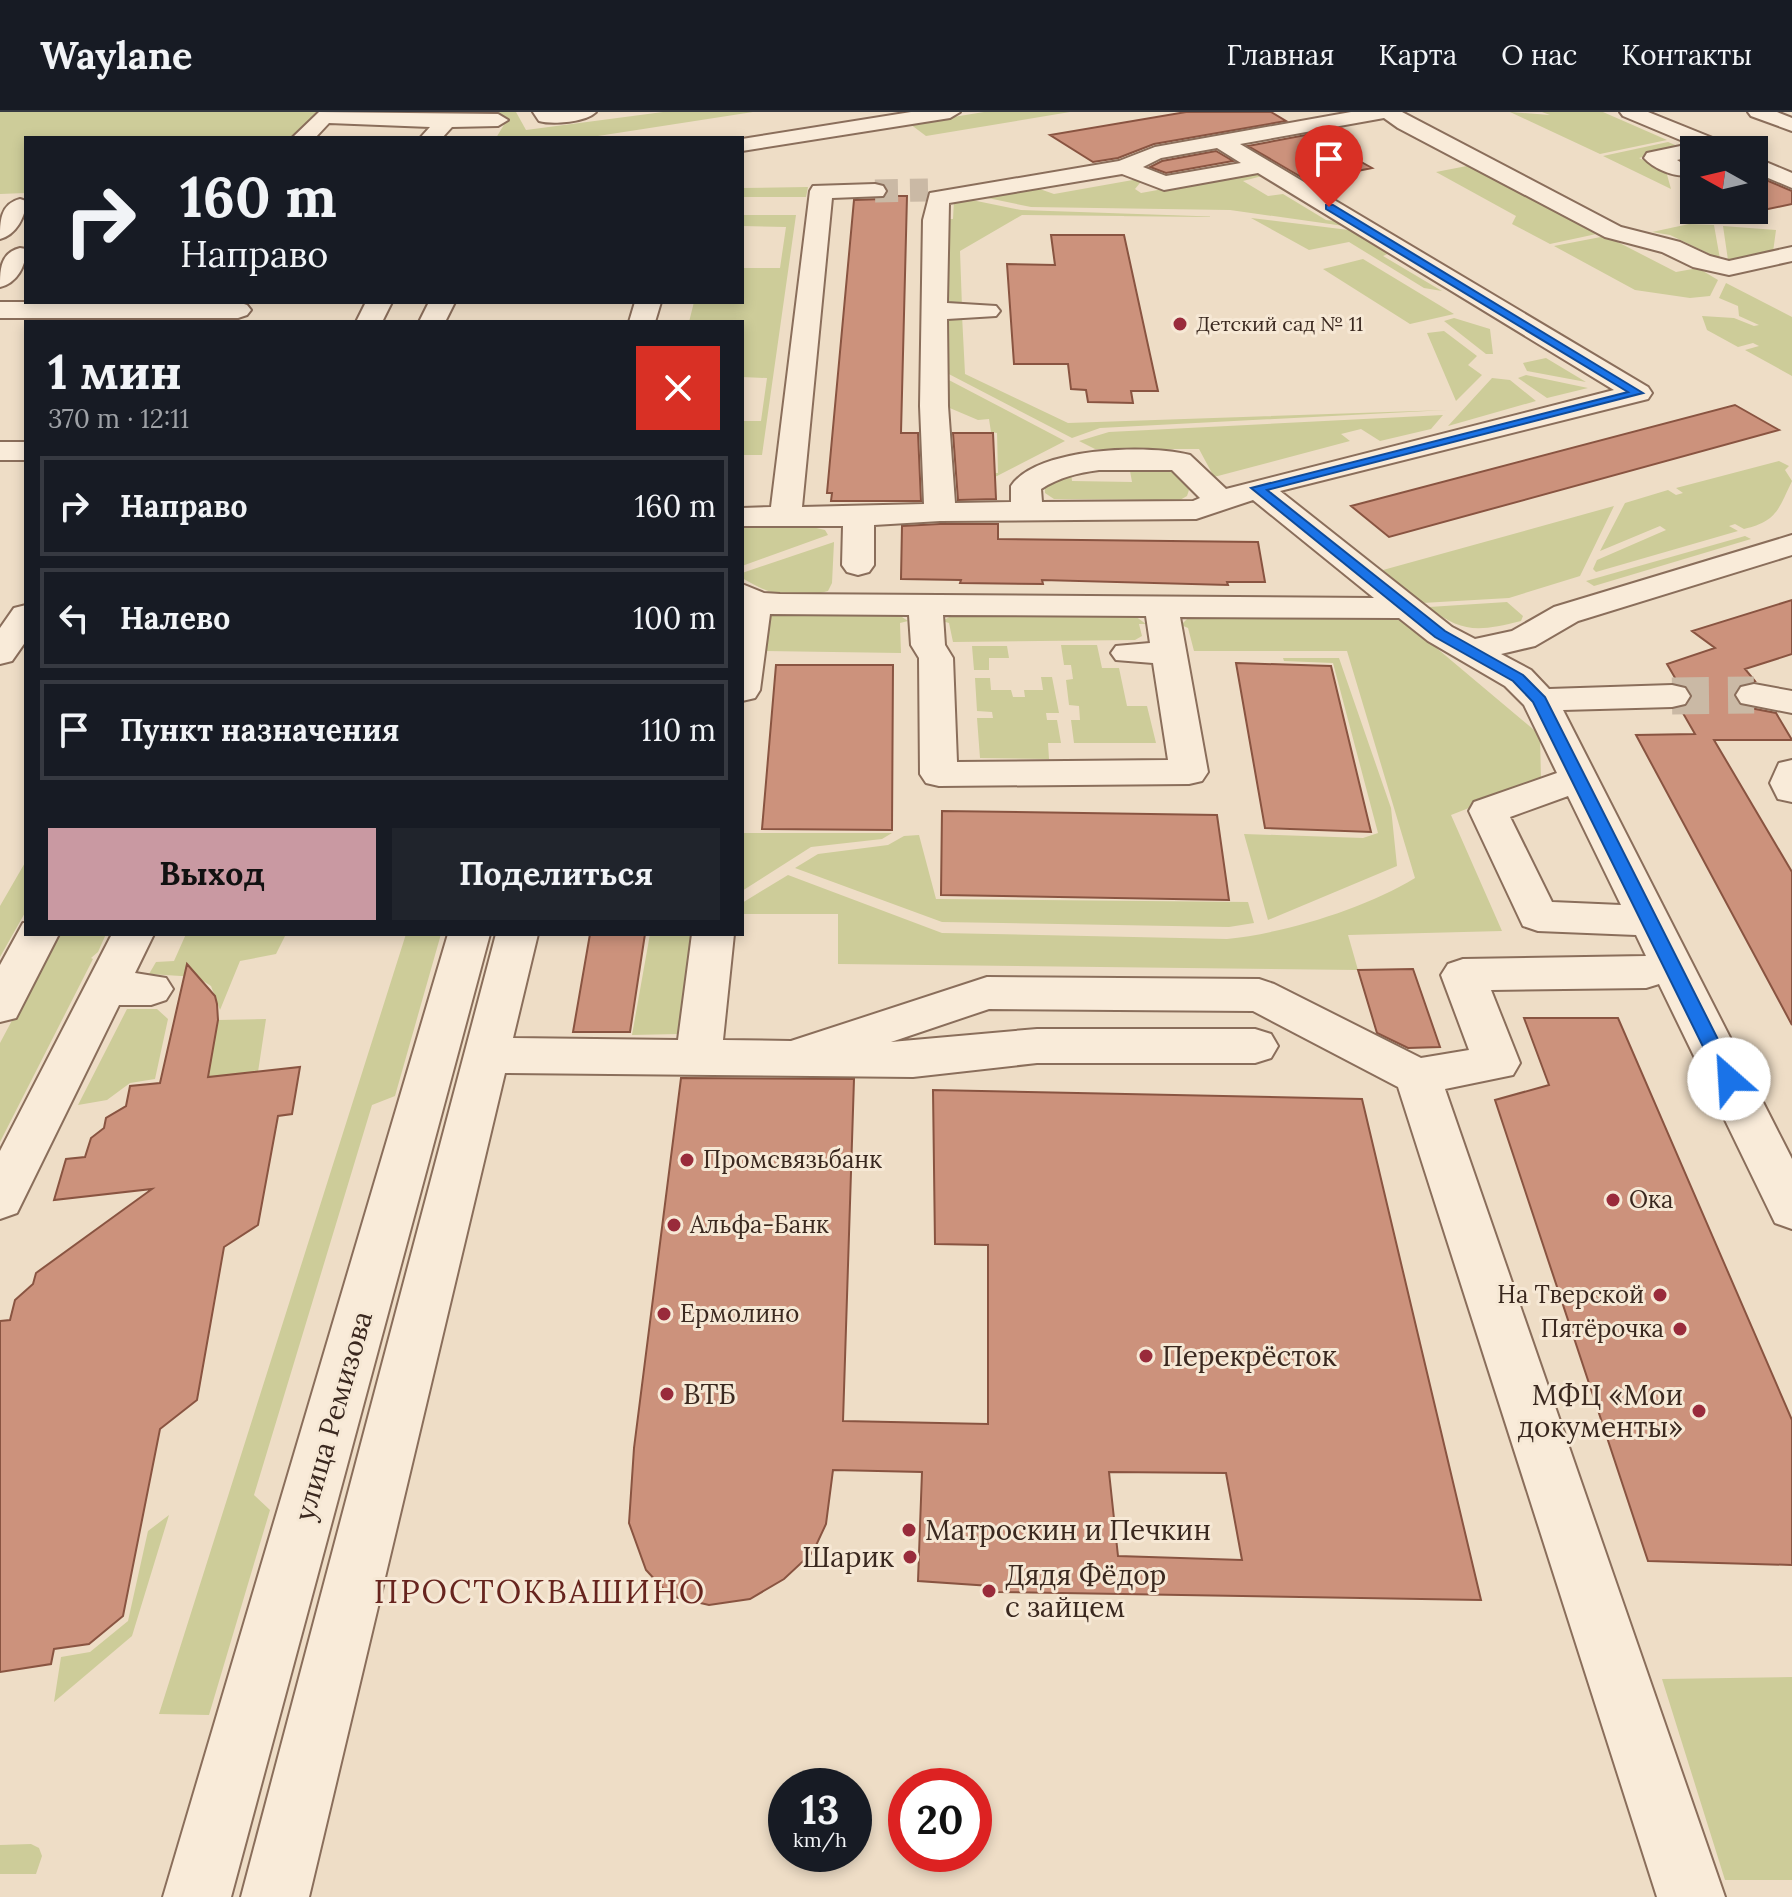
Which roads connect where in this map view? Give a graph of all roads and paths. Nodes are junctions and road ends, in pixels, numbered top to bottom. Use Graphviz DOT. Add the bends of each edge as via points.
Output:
graph roads {
  1 [pos="543,112"];
  2 [pos="586,112"];
  3 [pos="887,112"];
  4 [pos="950,112"];
  5 [pos="1388,112"];
  6 [pos="1630,112"];
  7 [pos="1758,112"];
  8 [pos="446,121"];
  9 [pos="495,123"];
  10 [pos="1792,125"];
  11 [pos="305,136"];
  12 [pos="433,136"];
  13 [pos="735,136"];
  14 [pos="1688,136"];
  15 [pos="1220,141"];
  16 [pos="744,145"];
  17 [pos="1680,154"];
  18 [pos="1261,166"];
  19 [pos="1124,167"];
  20 [pos="1680,169"];
  21 [pos="1768,170"];
  22 [pos="1792,181"];
  23 [pos="875,191"];
  24 [pos="15,206"];
  25 [pos="0,232"];
  26 [pos="15,254"];
  27 [pos="1792,254"];
  28 [pos="0,280"];
  29 [pos="0,310"];
  30 [pos="237,311"];
  31 [pos="935,311"];
  32 [pos="987,311"];
  33 [pos="0,451"];
  34 [pos="24,451"];
  35 [pos="1257,488"];
  36 [pos="1221,501"];
  37 [pos="1027,511"];
  38 [pos="940,512"];
  39 [pos="786,516"];
  40 [pos="859,516"];
  41 [pos="744,517"];
  42 [pos="1792,545"];
  43 [pos="858,565"];
  44 [pos="749,598"];
  45 [pos="925,604"];
  46 [pos="1161,606"];
  47 [pos="1407,608"];
  48 [pos="24,618"];
  49 [pos="1474,650"];
  50 [pos="1128,653"];
  51 [pos="1167,653"];
  52 [pos="0,654"];
  53 [pos="744,673"];
  54 [pos="1754,695"];
  55 [pos="1672,696"];
  56 [pos="1540,700"];
  57 [pos="1792,702"];
  58 [pos="1792,772"];
  59 [pos="1578,779"];
  60 [pos="1792,790"];
  61 [pos="1650,921"];
  62 [pos="37,936"];
  63 [pos="132,936"];
  64 [pos="468,936"];
  65 [pos="517,936"];
  66 [pos="713,936"];
  67 [pos="1646,972"];
  68 [pos="106,989"];
  69 [pos="151,989"];
  70 [pos="0,1006"];
  71 [pos="1255,1046"];
  72 [pos="487,1055"];
  73 [pos="698,1058"];
  74 [pos="793,1058"];
  75 [pos="1417,1076"];
  76 [pos="0,1199"];
  77 [pos="1792,1208"];
  78 [pos="197,1897"];
  79 [pos="275,1897"];
  80 [pos="1691,1897"];
  1 -- 2 [label="street" via="546,117"];
  3 -- 13 [label="street"];
  4 -- 16 [label="street"];
  5 -- 15 [label="street"];
  5 -- 27 [label="street" via="1613,232 1729,268"];
  6 -- 14 [label="street"];
  7 -- 10 [label="street"];
  8 -- 9 [label="street"];
  8 -- 11 [label="street" via="324,117"];
  8 -- 12 [label="street"];
  15 -- 18 [label="street"];
  15 -- 19 [label="street" via="1155,153"];
  17 -- 20 [label="street" via="1655,158"];
  18 -- 19 [label="street" via="1164,183"];
  18 -- 35 [label="street" via="1638,393"];
  19 -- 31 [label="street" via="941,192 935,220"];
  21 -- 22 [label="street"];
  23 -- 39 [label="street" via="821,191"];
  24 -- 25 [label="street"];
  26 -- 28 [label="street"];
  29 -- 30 [label="street"];
  31 -- 32 [label="street"];
  31 -- 38 [label="street"];
  33 -- 34 [label="street"];
  35 -- 36 [label="street"];
  35 -- 47 [label="street"];
  36 -- 37 [label="street" via="1196,510"];
  36 -- 37 [label="street" via="1180,461 1076,463 1042,472 1026,486"];
  37 -- 38 [label="street"];
  38 -- 40 [label="street"];
  39 -- 40 [label="street"];
  39 -- 41 [label="street"];
  40 -- 43 [label="street"];
  42 -- 49 [label="street" via="1566,614 1523,639"];
  44 -- 45 [label="street"];
  44 -- 53 [label="street"];
  45 -- 46 [label="street"];
  45 -- 51 [label="street" via="928,645 936,658 939,774 1189,772"];
  46 -- 47 [label="street"];
  46 -- 51 [label="street"];
  47 -- 49 [label="street" via="1440,634"];
  48 -- 52 [label="street"];
  49 -- 56 [label="street" via="1518,678"];
  50 -- 51 [label="street"];
  54 -- 57 [label="street"];
  55 -- 56 [label="street"];
  56 -- 59 [label="street"];
  58 -- 60 [label="street"];
  59 -- 61 [label="street"];
  59 -- 61 [label="street" via="1488,811 1538,916"];
  61 -- 77 [label="street"];
  62 -- 70 [label="street"];
  63 -- 68 [label="street"];
  64 -- 78 [label="street, улица Ремизова"];
  65 -- 72 [label="street"];
  66 -- 73 [label="street"];
  67 -- 75 [label="street" via="1463,975 1497,1063"];
  68 -- 69 [label="street"];
  68 -- 76 [label="street"];
  71 -- 74 [label="street" via="1037,1046 913,1060"];
  72 -- 73 [label="street"];
  72 -- 79 [label="street"];
  73 -- 74 [label="street"];
  74 -- 75 [label="street" via="987,993 1259,995"];
  75 -- 80 [label="street"];
}
